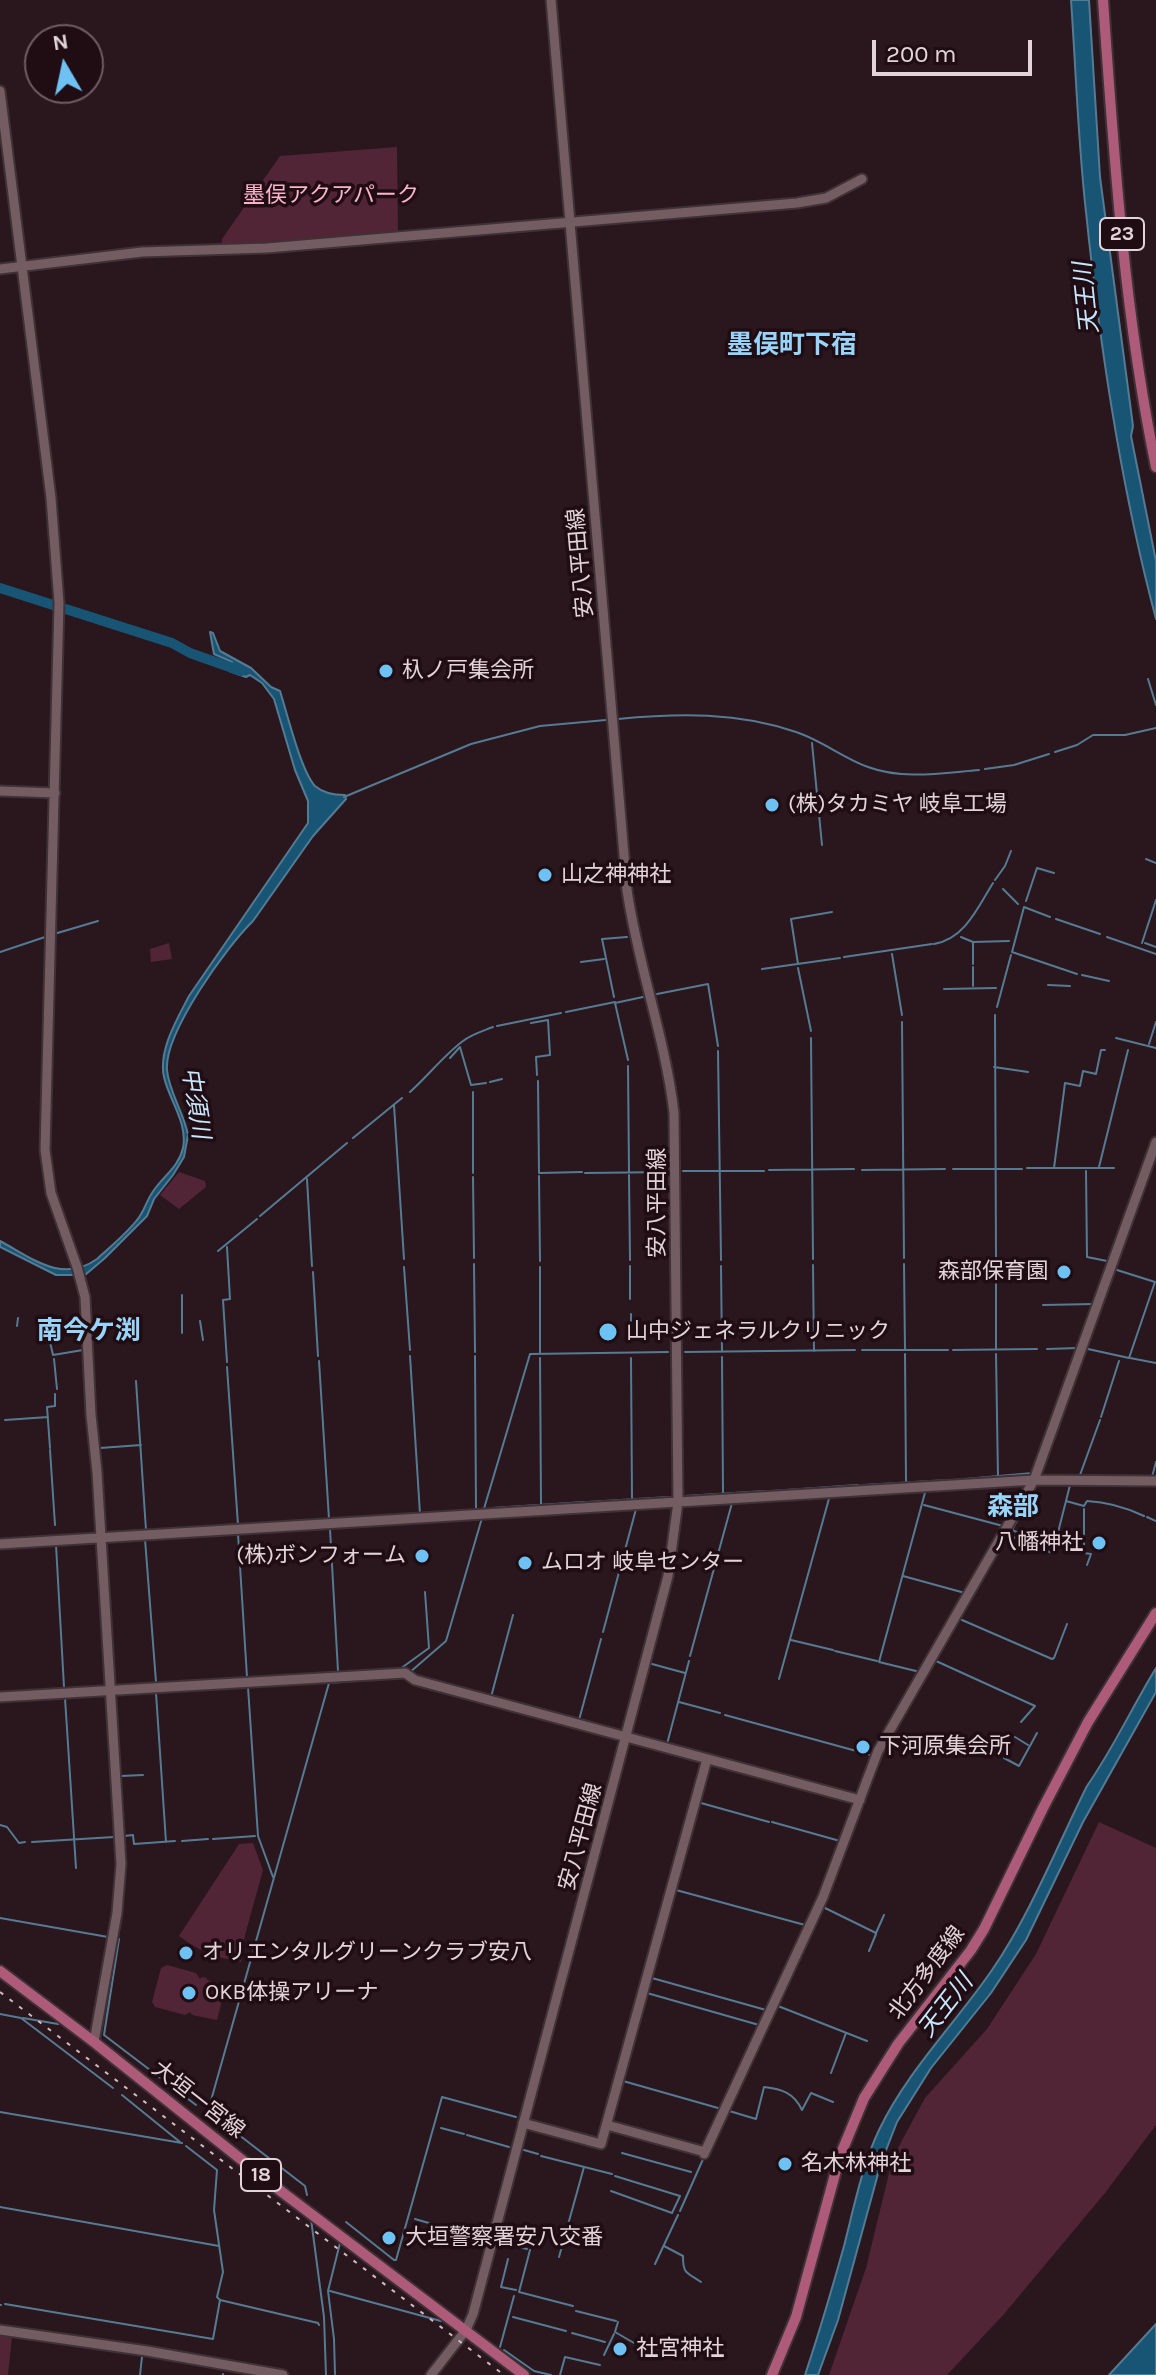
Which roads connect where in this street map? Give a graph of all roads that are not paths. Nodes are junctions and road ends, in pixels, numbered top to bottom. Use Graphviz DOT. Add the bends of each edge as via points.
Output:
graph roads {
  1 [pos="551,0"];
  2 [pos="1103,0"];
  3 [pos="0,91"];
  4 [pos="862,179"];
  5 [pos="569,222"];
  6 [pos="22,267"];
  7 [pos="0,269"];
  8 [pos="1156,467"];
  9 [pos="0,791"];
  10 [pos="55,793"];
  11 [pos="1156,1142"];
  12 [pos="1034,1480"];
  13 [pos="1156,1481"];
  14 [pos="678,1502"];
  15 [pos="101,1538"];
  16 [pos="0,1544"];
  17 [pos="1156,1613"];
  18 [pos="111,1691"];
  19 [pos="0,1697"];
  20 [pos="625,1737"];
  21 [pos="707,1759"];
  22 [pos="860,1800"];
  23 [pos="0,1971"];
  24 [pos="94,2042"];
  25 [pos="523,2123"];
  26 [pos="607,2125"];
  27 [pos="0,2330"];
  28 [pos="466,2330"];
  29 [pos="221,2364"];
  30 [pos="219,2375"];
  31 [pos="283,2375"];
  32 [pos="431,2375"];
  33 [pos="524,2375"];
  34 [pos="772,2375"];
  1 -- 5 [label="street, 安八平田線"];
  2 -- 8 [label="main road, 23" via="1122,234"];
  3 -- 6 [label="street"];
  4 -- 5 [label="street" via="826,198 797,203"];
  5 -- 6 [label="street" via="245,250 142,252"];
  5 -- 14 [label="street, 安八平田線" via="627,890 674,1113"];
  6 -- 7 [label="street"];
  6 -- 10 [label="street" via="59,606"];
  9 -- 10 [label="street"];
  10 -- 15 [label="street" via="45,1150 51,1193 87,1311"];
  11 -- 12 [label="street"];
  12 -- 13 [label="street"];
  12 -- 14 [label="street"];
  12 -- 22 [label="street" via="878,1751"];
  14 -- 15 [label="street"];
  14 -- 20 [label="street, 安八平田線" via="668,1576"];
  15 -- 16 [label="street"];
  15 -- 18 [label="street"];
  17 -- 34 [label="main road, 北方多度線" via="1088,1722 984,1929 864,2098 840,2156 796,2317"];
  18 -- 19 [label="street"];
  18 -- 20 [label="street" via="407,1675"];
  18 -- 24 [label="street" via="120,1890"];
  20 -- 21 [label="street"];
  20 -- 25 [label="street, 安八平田線"];
  21 -- 22 [label="street"];
  21 -- 26 [label="street"];
  22 -- 26 [label="street" via="823,1897 705,2153"];
  23 -- 24 [label="main road, 大垣一宮線 / 18"];
  24 -- 28 [label="main road, 大垣一宮線 / 18"];
  25 -- 26 [label="street" via="601,2144"];
  25 -- 28 [label="street, 安八平田線"];
  27 -- 29 [label="street"];
  28 -- 32 [label="street, 安八平田線"];
  28 -- 33 [label="main road, 大垣一宮線 / 18"];
  29 -- 30 [label="street"];
  29 -- 31 [label="street"];
}
